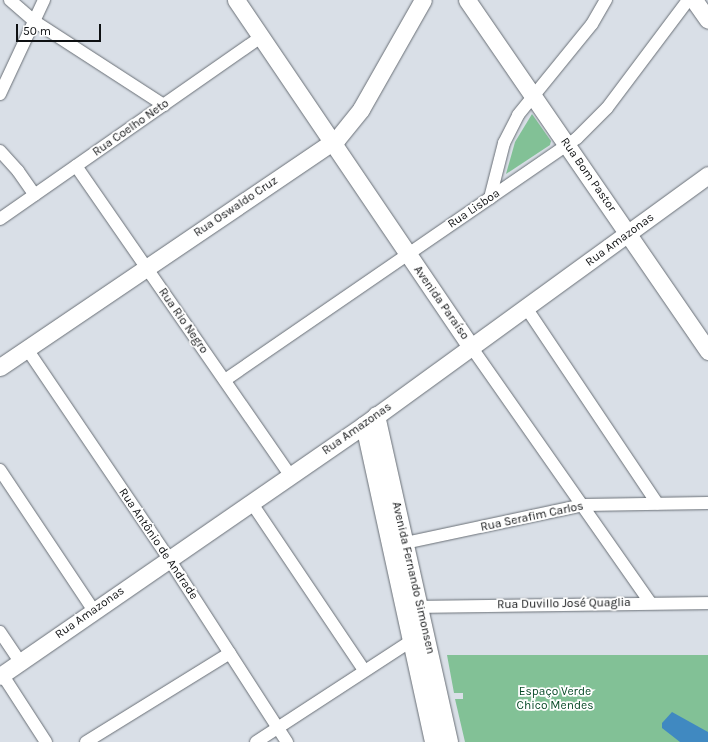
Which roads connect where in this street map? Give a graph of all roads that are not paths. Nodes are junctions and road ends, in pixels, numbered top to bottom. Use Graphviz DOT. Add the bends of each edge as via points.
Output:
graph roads {
  1 [pos="10,0"];
  2 [pos="44,0"];
  3 [pos="236,0"];
  4 [pos="423,0"];
  5 [pos="467,0"];
  6 [pos="606,0"];
  7 [pos="688,0"];
  8 [pos="694,0"];
  9 [pos="708,20"];
  10 [pos="34,21"];
  11 [pos="261,37"];
  12 [pos="0,94"];
  13 [pos="534,95"];
  14 [pos="164,105"];
  15 [pos="333,142"];
  16 [pos="568,145"];
  17 [pos="0,151"];
  18 [pos="76,166"];
  19 [pos="708,175"];
  20 [pos="35,195"];
  21 [pos="490,198"];
  22 [pos="0,219"];
  23 [pos="629,234"];
  24 [pos="408,254"];
  25 [pos="146,267"];
  26 [pos="527,309"];
  27 [pos="472,348"];
  28 [pos="27,349"];
  29 [pos="708,351"];
  30 [pos="0,367"];
  31 [pos="225,380"];
  32 [pos="370,420"];
  33 [pos="0,470"];
  34 [pos="290,475"];
  35 [pos="251,502"];
  36 [pos="657,503"];
  37 [pos="708,503"];
  38 [pos="584,505"];
  39 [pos="405,544"];
  40 [pos="169,559"];
  41 [pos="650,602"];
  42 [pos="708,602"];
  43 [pos="419,607"];
  44 [pos="94,611"];
  45 [pos="0,632"];
  46 [pos="411,641"];
  47 [pos="230,653"];
  48 [pos="20,662"];
  49 [pos="364,670"];
  50 [pos="1,675"];
  51 [pos="277,728"];
  52 [pos="46,742"];
  53 [pos="86,742"];
  54 [pos="256,742"];
  55 [pos="286,742"];
  56 [pos="433,742"];
  57 [pos="449,742"];
  1 -- 10 [label="street"];
  2 -- 10 [label="street"];
  3 -- 11 [label="main road, Avenida Paraíso"];
  4 -- 15 [label="main road, Rua Oswaldo Cruz" via="361,109"];
  5 -- 13 [label="main road, Rua Bom Pastor"];
  6 -- 13 [label="street" via="592,24"];
  7 -- 16 [label="street, Rua Lisboa" via="607,108"];
  8 -- 9 [label="main road"];
  10 -- 12 [label="street"];
  10 -- 14 [label="street"];
  11 -- 14 [label="street, Rua Coelho Neto"];
  11 -- 15 [label="main road, Avenida Paraíso"];
  13 -- 16 [label="main road, Rua Bom Pastor"];
  13 -- 21 [label="street" via="510,129"];
  14 -- 18 [label="street, Rua Coelho Neto"];
  15 -- 24 [label="main road, Avenida Paraíso"];
  15 -- 25 [label="main road, Rua Oswaldo Cruz"];
  16 -- 21 [label="street, Rua Lisboa"];
  16 -- 23 [label="main road, Rua Bom Pastor"];
  17 -- 20 [label="street"];
  18 -- 20 [label="street, Rua Coelho Neto"];
  18 -- 25 [label="street, Rua Rio Negro"];
  19 -- 23 [label="main road, Rua Amazonas"];
  20 -- 22 [label="street, Rua Coelho Neto"];
  21 -- 24 [label="street, Rua Lisboa"];
  23 -- 26 [label="main road, Rua Amazonas"];
  23 -- 29 [label="main road, Rua Bom Pastor"];
  24 -- 27 [label="main road, Avenida Paraíso"];
  24 -- 31 [label="street, Rua Lisboa"];
  25 -- 28 [label="main road, Rua Oswaldo Cruz"];
  25 -- 31 [label="street, Rua Rio Negro"];
  26 -- 27 [label="main road, Rua Amazonas"];
  26 -- 36 [label="street"];
  27 -- 32 [label="main road, Rua Amazonas"];
  27 -- 38 [label="street, Avenida Paraíso"];
  28 -- 30 [label="main road, Rua Oswaldo Cruz"];
  28 -- 40 [label="street, Rua Antônio de Andrade"];
  31 -- 34 [label="street, Rua Rio Negro"];
  32 -- 34 [label="main road, Rua Amazonas"];
  32 -- 39 [label="main road, Avenida Fernando Simonsen"];
  32 -- 46 [label="main road, Avenida Fernando Simonsen"];
  33 -- 44 [label="street"];
  34 -- 35 [label="main road, Rua Amazonas"];
  35 -- 40 [label="main road, Rua Amazonas"];
  35 -- 49 [label="street"];
  36 -- 37 [label="street, Rua Serafim Carlos"];
  36 -- 38 [label="street, Rua Serafim Carlos"];
  38 -- 39 [label="street, Rua Serafim Carlos"];
  38 -- 41 [label="street, Avenida Paraíso"];
  39 -- 43 [label="main road, Avenida Fernando Simonsen"];
  40 -- 44 [label="main road, Rua Amazonas"];
  40 -- 47 [label="street, Rua Antônio de Andrade"];
  41 -- 42 [label="street, Rua Duvillo José Quaglia"];
  41 -- 43 [label="street, Rua Duvillo José Quaglia"];
  43 -- 57 [label="main road, Avenida Fernando Simonsen"];
  44 -- 48 [label="main road, Rua Amazonas"];
  45 -- 48 [label="street"];
  46 -- 49 [label="street"];
  46 -- 56 [label="main road, Avenida Fernando Simonsen"];
  47 -- 51 [label="street, Rua Antônio de Andrade"];
  47 -- 53 [label="street"];
  48 -- 50 [label="main road, Rua Amazonas"];
  49 -- 51 [label="street"];
  50 -- 52 [label="street"];
  51 -- 54 [label="street"];
  51 -- 55 [label="street, Rua Antônio de Andrade"];
}
